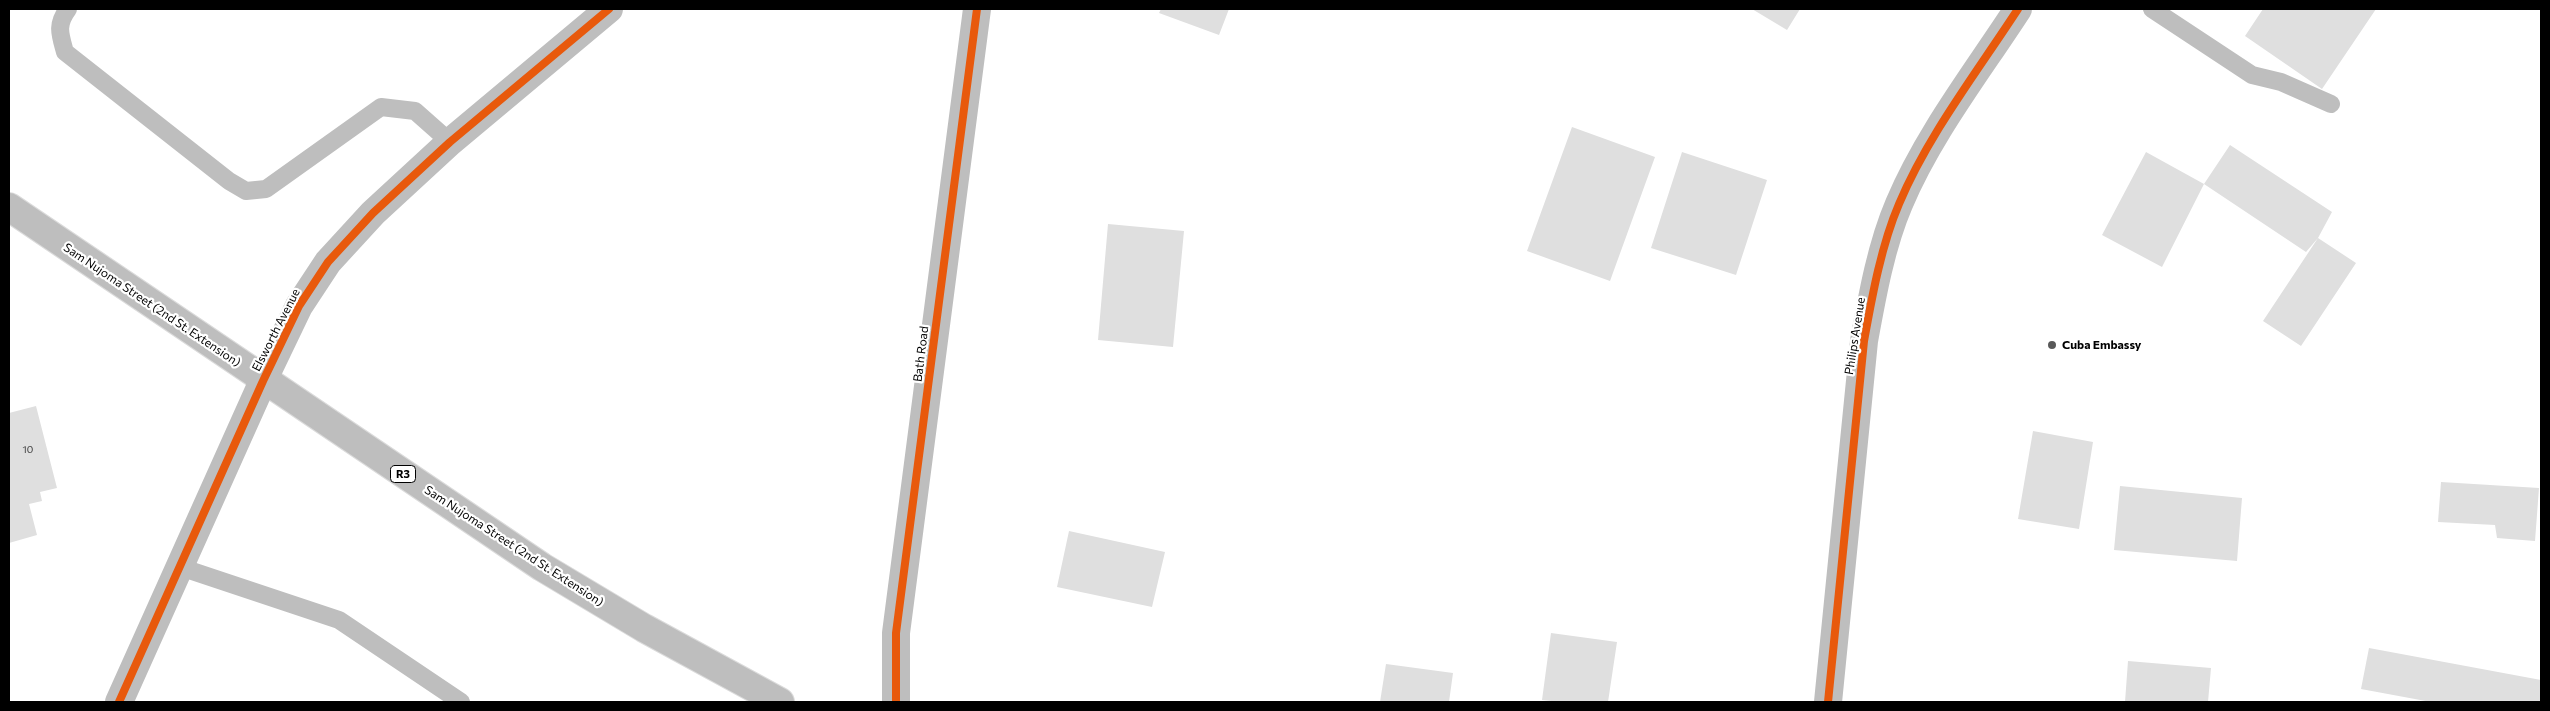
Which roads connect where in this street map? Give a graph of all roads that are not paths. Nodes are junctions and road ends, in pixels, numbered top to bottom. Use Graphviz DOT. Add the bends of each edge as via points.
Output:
graph roads {
  1 [pos="68,9"];
  2 [pos="609,9"];
  3 [pos="977,9"];
  4 [pos="2018,9"];
  5 [pos="2152,9"];
  6 [pos="2331,104"];
  7 [pos="450,142"];
  8 [pos="9,208"];
  9 [pos="263,381"];
  10 [pos="180,567"];
  11 [pos="119,702"];
  12 [pos="461,702"];
  13 [pos="780,702"];
  14 [pos="896,702"];
  15 [pos="1828,702"];
  1 -- 7 [label="lane" via="60,19 65,52 246,191 266,189 381,107 415,111"];
  2 -- 7 [label="main road, Elsworth Avenue"];
  3 -- 14 [label="main road, Bath Road" via="896,633"];
  4 -- 15 [label="main road, Philips Avenue" via="1922,156 1898,206 1874,289 1864,341"];
  5 -- 6 [label="lane" via="2252,75 2281,82"];
  7 -- 9 [label="main road, Elsworth Avenue" via="373,213 328,262 299,306"];
  8 -- 9 [label="main road, Sam Nujoma Street (2nd St. Extension) / R3"];
  9 -- 10 [label="main road, Elsworth Avenue"];
  9 -- 13 [label="main road, Sam Nujoma Street (2nd St. Extension) / R3" via="542,567 644,628"];
  10 -- 11 [label="main road, Elsworth Avenue"];
  10 -- 12 [label="lane" via="339,620"];
}
